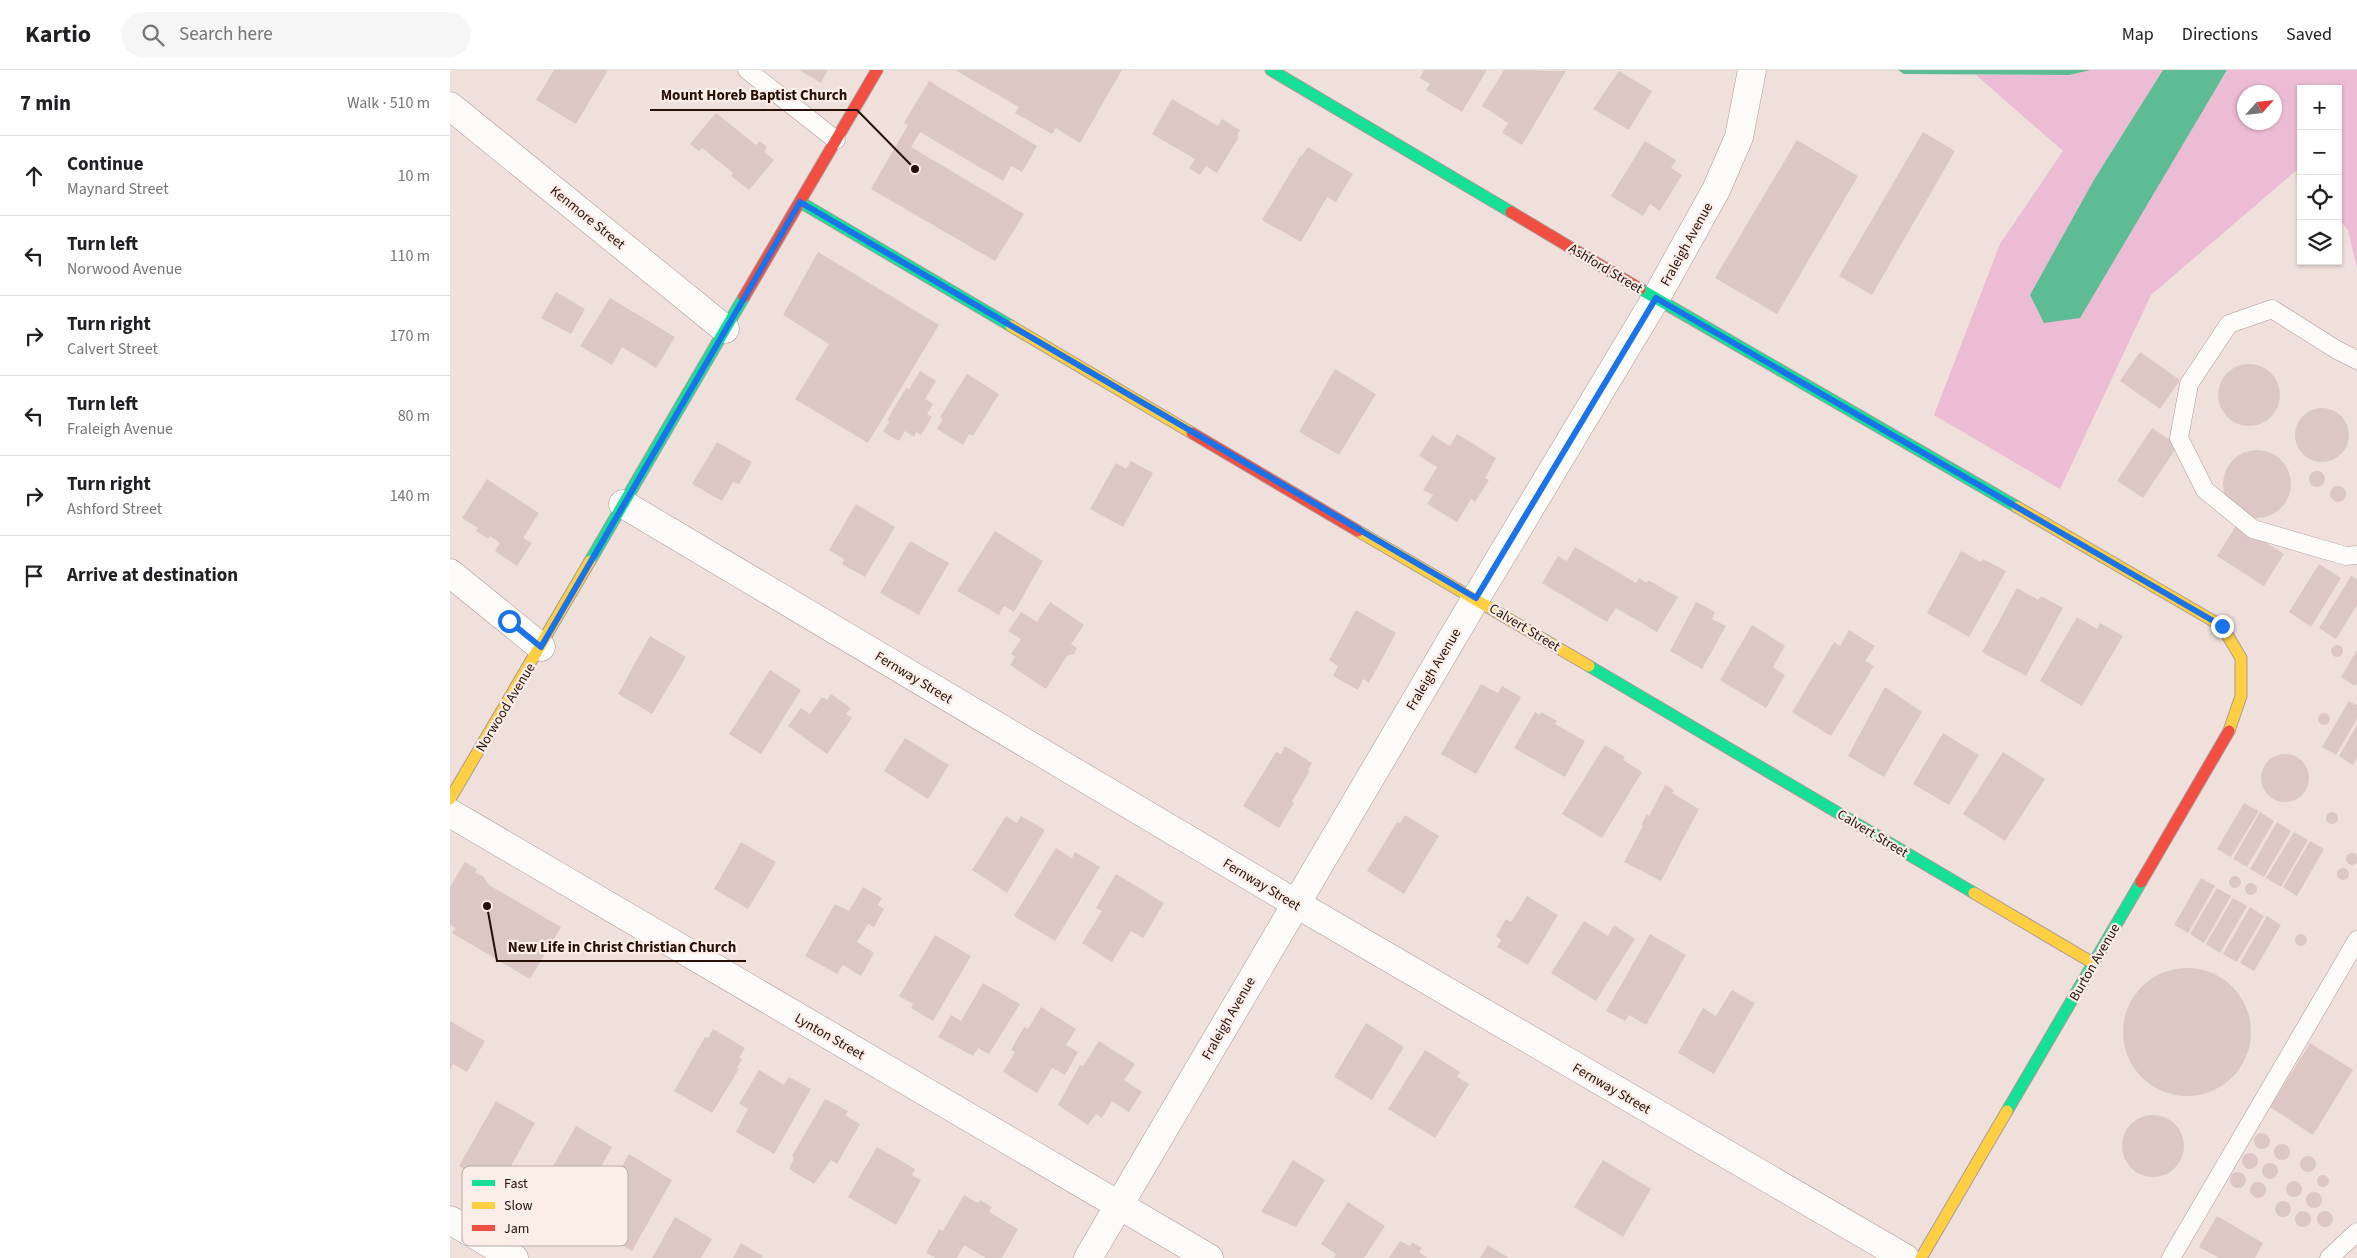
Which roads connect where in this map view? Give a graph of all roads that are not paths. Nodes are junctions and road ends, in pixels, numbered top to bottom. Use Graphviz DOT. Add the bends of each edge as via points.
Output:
graph roads {
  1 [pos="747,70"];
  2 [pos="877,70"];
  3 [pos="1271,70"];
  4 [pos="1752,70"];
  5 [pos="450,106"];
  6 [pos="836,140"];
  7 [pos="800,202"];
  8 [pos="1656,298"];
  9 [pos="725,329"];
  10 [pos="2357,360"];
  11 [pos="623,504"];
  12 [pos="2357,555"];
  13 [pos="450,573"];
  14 [pos="1476,598"];
  15 [pos="541,647"];
  16 [pos="2241,658"];
  17 [pos="450,799"];
  18 [pos="450,813"];
  19 [pos="1295,903"];
  20 [pos="2357,940"];
  21 [pos="2093,963"];
  22 [pos="1119,1205"];
  23 [pos="450,1220"];
  24 [pos="462,1227"];
  25 [pos="2357,1232"];
  26 [pos="494,1246"];
  27 [pos="514,1258"];
  28 [pos="1088,1258"];
  29 [pos="1209,1258"];
  30 [pos="1905,1258"];
  31 [pos="1922,1258"];
  32 [pos="2171,1258"];
  33 [pos="2329,1258"];
  1 -- 6 [label="lane"];
  2 -- 6 [label="street, Norwood Avenue"];
  3 -- 8 [label="street, Ashford Street"];
  4 -- 8 [label="street, Fraleigh Avenue" via="1735,146 1716,190"];
  5 -- 9 [label="street, Kenmore Street"];
  6 -- 7 [label="street, Norwood Avenue"];
  7 -- 9 [label="street, Norwood Avenue"];
  7 -- 14 [label="street, Calvert Street"];
  8 -- 14 [label="street, Fraleigh Avenue"];
  8 -- 16 [label="street, Ashford Street" via="2222,626"];
  9 -- 11 [label="street, Norwood Avenue"];
  10 -- 12 [label="lane" via="2272,309 2229,324 2188,384 2179,438 2205,490 2253,529 2346,556"];
  11 -- 15 [label="street, Norwood Avenue"];
  11 -- 19 [label="street, Fernway Street"];
  13 -- 15 [label="street"];
  14 -- 19 [label="street, Fraleigh Avenue"];
  14 -- 21 [label="street, Calvert Street"];
  15 -- 17 [label="street, Norwood Avenue"];
  16 -- 21 [label="street, Burton Avenue" via="2241,696 2228,733"];
  18 -- 22 [label="street, Lynton Street"];
  19 -- 22 [label="street, Fraleigh Avenue"];
  19 -- 30 [label="street, Fernway Street"];
  20 -- 32 [label="lane"];
  21 -- 31 [label="street, Burton Avenue"];
  22 -- 28 [label="street, Fraleigh Avenue"];
  22 -- 29 [label="street, Lynton Street"];
  23 -- 24 [label="street"];
  25 -- 33 [label="lane"];
  26 -- 27 [label="street"];
}
